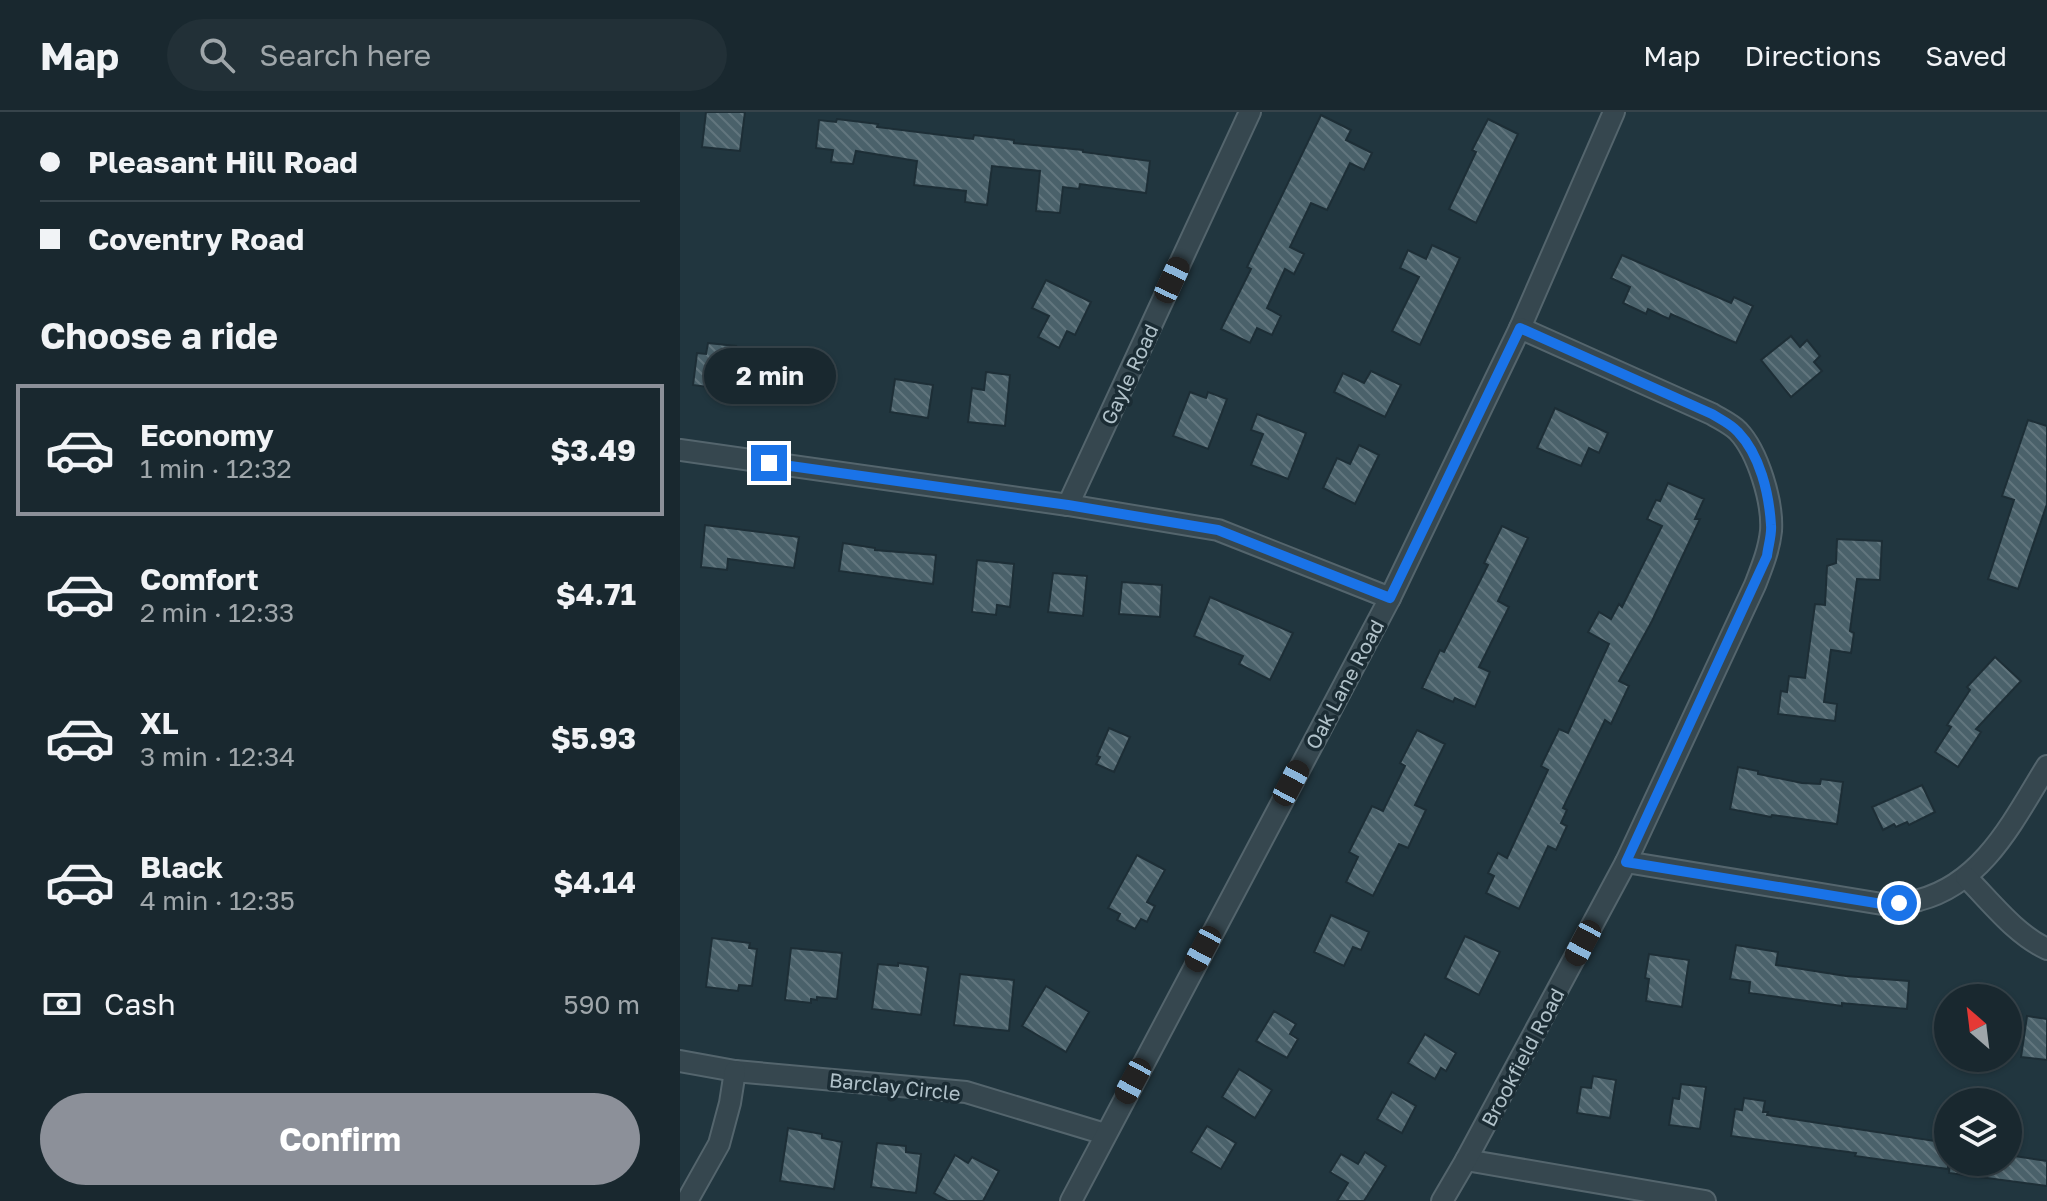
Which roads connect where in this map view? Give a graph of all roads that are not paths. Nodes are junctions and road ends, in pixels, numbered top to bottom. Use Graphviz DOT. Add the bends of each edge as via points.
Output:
graph roads {
  1 [pos="1250,112"];
  2 [pos="1614,112"];
  3 [pos="1520,328"];
  4 [pos="680,450"];
  5 [pos="1068,505"];
  6 [pos="1390,598"];
  7 [pos="2047,766"];
  8 [pos="1626,862"];
  9 [pos="1966,877"];
  10 [pos="2047,949"];
  11 [pos="680,1061"];
  12 [pos="735,1071"];
  13 [pos="1105,1134"];
  14 [pos="1466,1160"];
  15 [pos="687,1201"];
  16 [pos="1071,1201"];
  17 [pos="1442,1201"];
  18 [pos="1705,1201"];
  1 -- 5 [label="street, Gayle Road"];
  2 -- 3 [label="street, Oak Lane Road"];
  3 -- 6 [label="street, Oak Lane Road"];
  3 -- 8 [label="street, Brookfield Road" via="1735,429 1761,471 1767,500 1767,556"];
  4 -- 5 [label="street"];
  5 -- 6 [label="street" via="1218,530"];
  6 -- 13 [label="street, Oak Lane Road"];
  7 -- 9 [label="street" via="1994,851"];
  8 -- 9 [label="street" via="1882,904 1916,901"];
  8 -- 14 [label="street, Brookfield Road"];
  9 -- 10 [label="street" via="2014,926"];
  11 -- 12 [label="street, Barclay Circle"];
  12 -- 13 [label="street, Barclay Circle" via="966,1092"];
  12 -- 15 [label="street" via="719,1144"];
  13 -- 16 [label="street, Oak Lane Road"];
  14 -- 17 [label="street, Brookfield Road"];
  14 -- 18 [label="street"];
}
